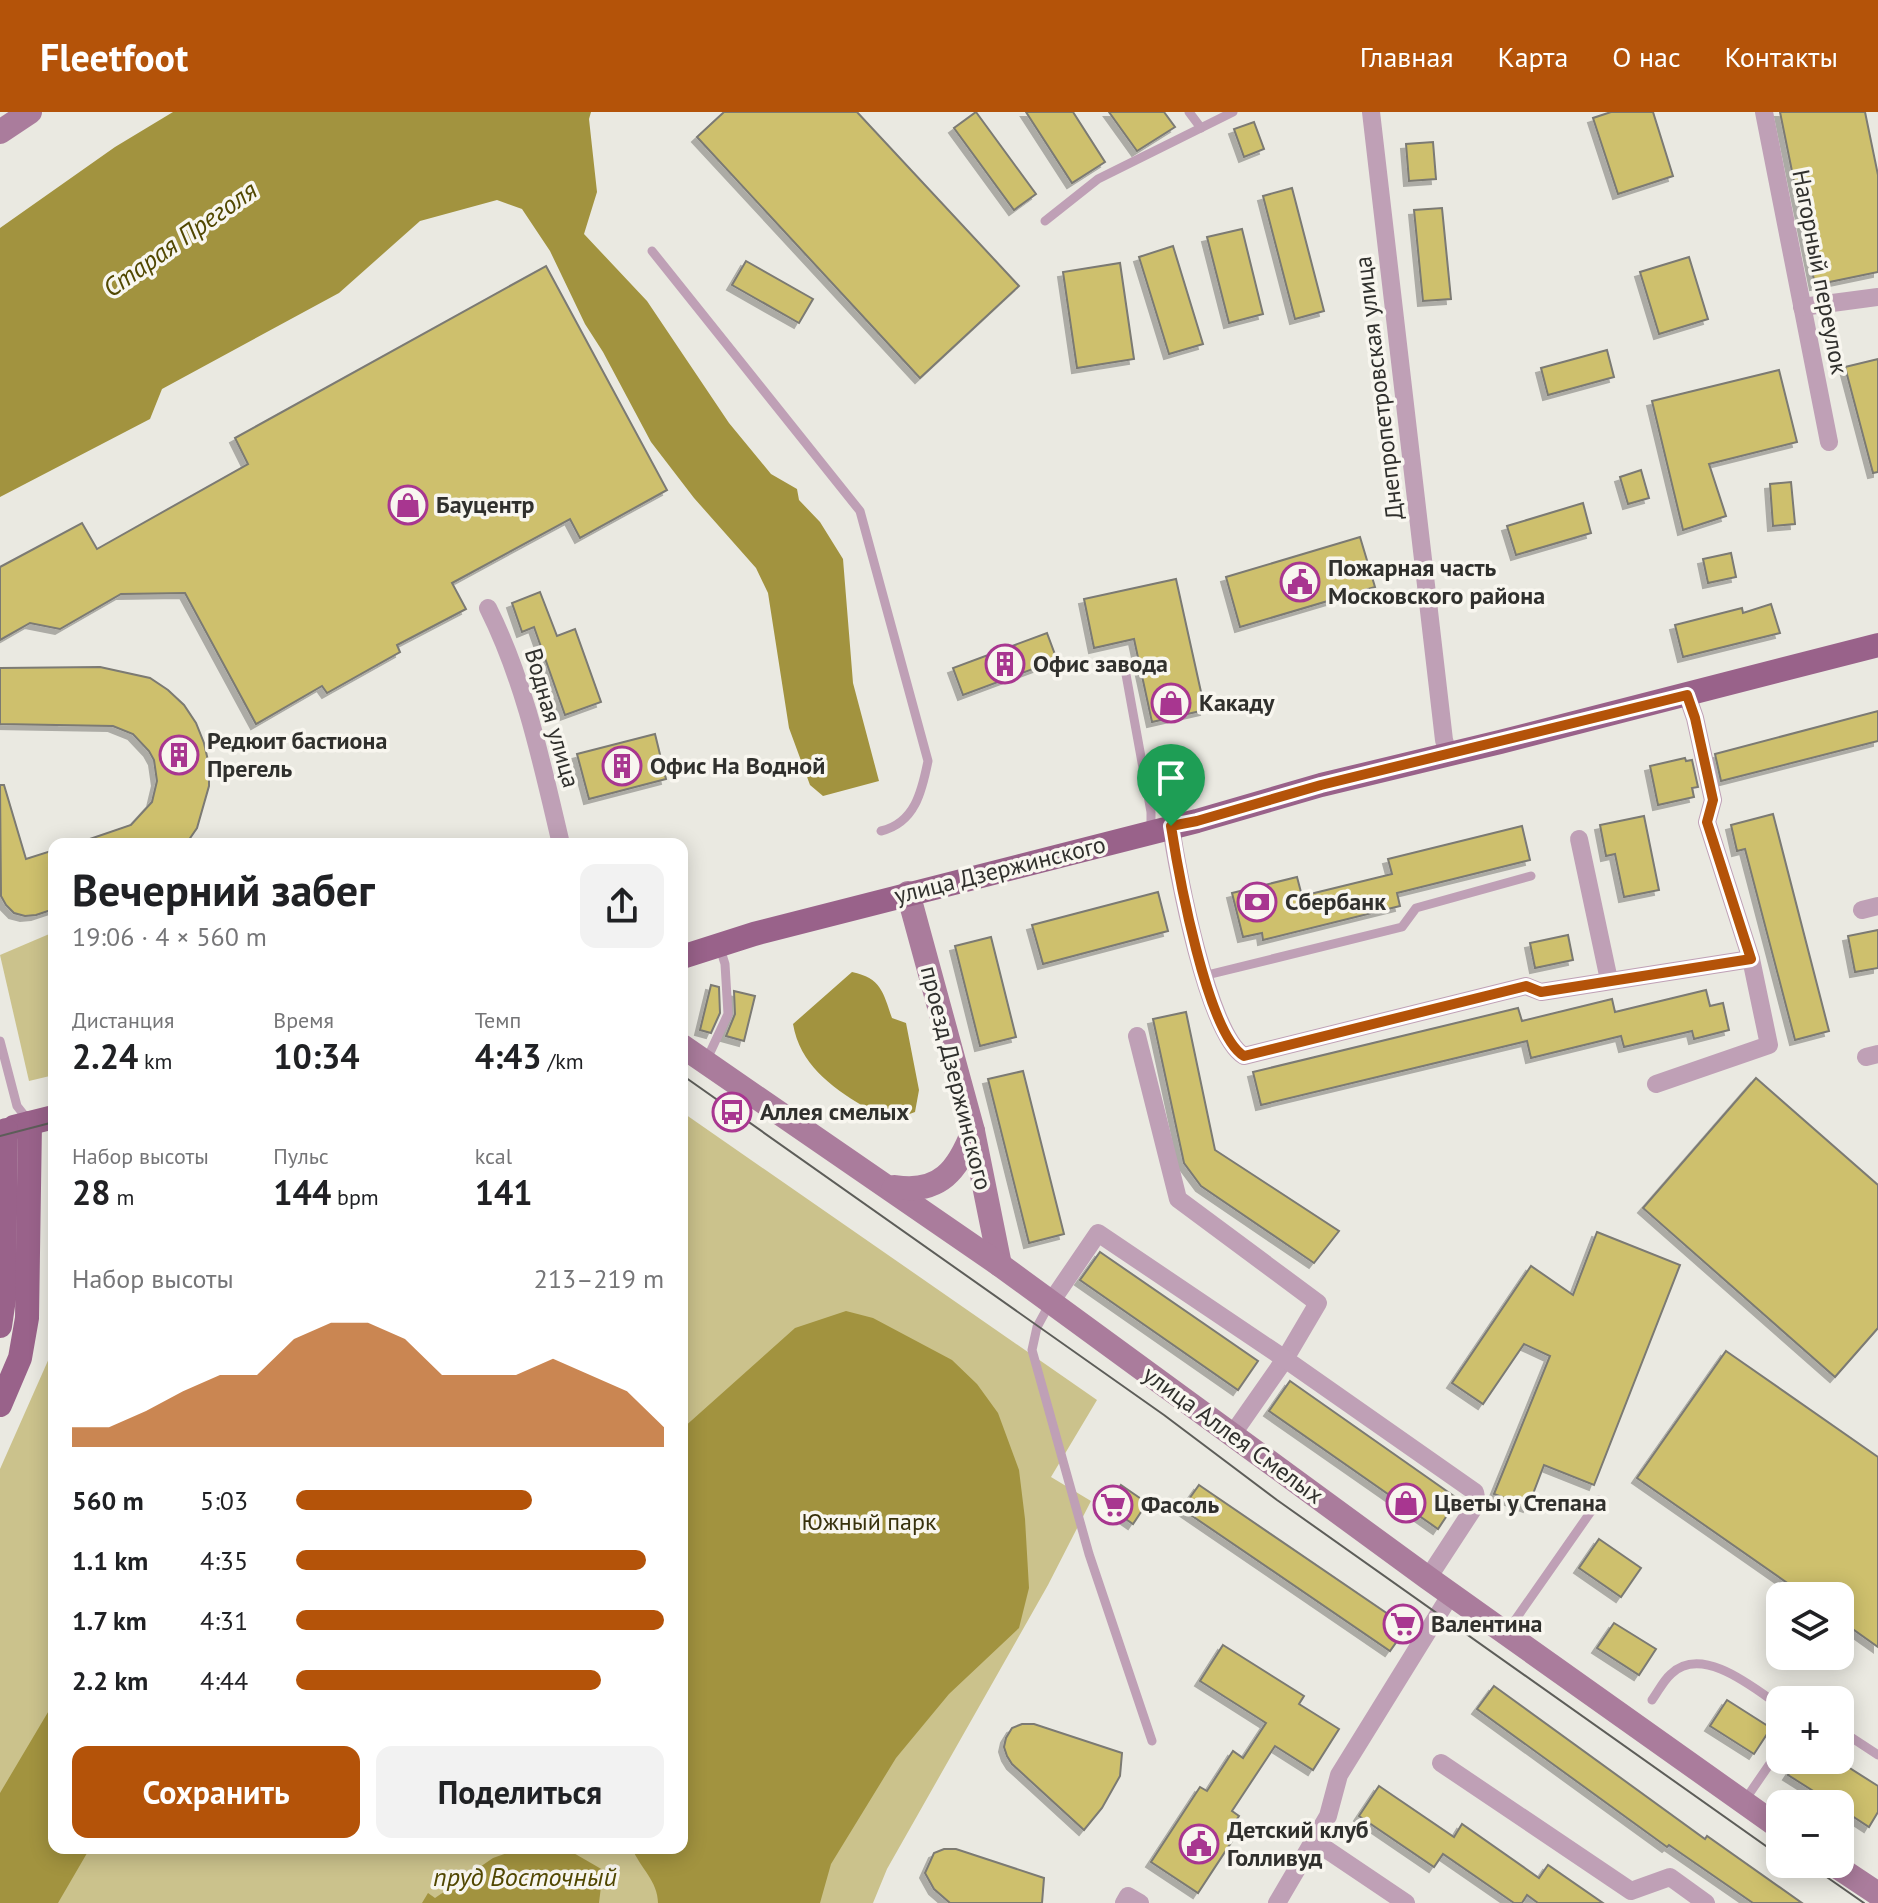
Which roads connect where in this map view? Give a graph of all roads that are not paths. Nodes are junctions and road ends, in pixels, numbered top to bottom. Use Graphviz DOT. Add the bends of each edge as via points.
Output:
graph roads {
  1 [pos="30,112"];
  2 [pos="1189,112"];
  3 [pos="1233,112"];
  4 [pos="1371,112"];
  5 [pos="1764,112"];
  6 [pos="1201,128"];
  7 [pos="0,132"];
  8 [pos="1045,221"];
  9 [pos="652,251"];
  10 [pos="1878,297"];
  11 [pos="1802,307"];
  12 [pos="1829,442"];
  13 [pos="488,608"];
  14 [pos="1878,645"];
  15 [pos="1125,669"];
  16 [pos="1687,695"];
  17 [pos="1448,753"];
  18 [pos="1161,829"];
  19 [pos="881,831"];
  20 [pos="560,838"];
  21 [pos="1579,839"];
  22 [pos="1531,876"];
  23 [pos="908,893"];
  24 [pos="720,946"];
  25 [pos="688,955"];
  26 [pos="1751,959"];
  27 [pos="1203,976"];
  28 [pos="1609,980"];
  29 [pos="1137,1036"];
  30 [pos="0,1041"];
  31 [pos="688,1050"];
  32 [pos="706,1063"];
  33 [pos="1656,1084"];
  34 [pos="48,1118"];
  35 [pos="30,1123"];
  36 [pos="3,1130"];
  37 [pos="973,1131"];
  38 [pos="893,1190"];
  39 [pos="1000,1265"];
  40 [pos="2,1295"];
  41 [pos="1051,1302"];
  42 [pos="0,1326"];
  43 [pos="20,1358"];
  44 [pos="1285,1359"];
  45 [pos="0,1405"];
  46 [pos="1232,1435"];
  47 [pos="1599,1500"];
  48 [pos="1428,1578"];
  49 [pos="1451,1594"];
  50 [pos="1506,1633"];
  51 [pos="1766,1697"];
  52 [pos="1652,1700"];
  53 [pos="1854,1739"];
  54 [pos="1152,1741"];
  55 [pos="1878,1755"];
  56 [pos="1441,1763"];
  57 [pos="1766,1769"];
  58 [pos="1743,1803"];
  59 [pos="1766,1819"];
  60 [pos="1314,1841"];
  61 [pos="1854,1878"];
  62 [pos="1878,1894"];
  63 [pos="1124,1903"];
  64 [pos="1140,1903"];
  65 [pos="1277,1903"];
  66 [pos="1406,1903"];
  67 [pos="1706,1903"];
  1 -- 7 [label="main road"];
  2 -- 6 [label="lane"];
  3 -- 6 [label="lane"];
  4 -- 17 [label="street, Днепропетровская улица"];
  5 -- 11 [label="street, Нагорный переулок"];
  6 -- 8 [label="lane" via="1098,179"];
  9 -- 19 [label="lane" via="860,511 928,761 913,810 896,827"];
  10 -- 11 [label="street"];
  11 -- 12 [label="street, Нагорный переулок"];
  13 -- 20 [label="street, Водная улица" via="508,647"];
  14 -- 16 [label="main road, улица Дзержинского"];
  15 -- 18 [label="lane" via="1151,812"];
  16 -- 17 [label="main road, улица Дзержинского"];
  16 -- 26 [label="street" via="1713,800 1707,822"];
  17 -- 18 [label="main road, улица Дзержинского"];
  18 -- 23 [label="main road, улица Дзержинского"];
  18 -- 27 [label="street" via="1174,852"];
  21 -- 28 [label="street"];
  22 -- 27 [label="lane" via="1416,908 1402,927"];
  23 -- 24 [label="main road, улица Дзержинского"];
  23 -- 37 [label="main road, проезд Дзержинского"];
  24 -- 25 [label="main road, улица Дзержинского"];
  24 -- 32 [label="lane" via="728,1014"];
  26 -- 28 [label="street"];
  26 -- 33 [label="street" via="1769,1045"];
  27 -- 28 [label="street" via="1227,1038 1244,1056 1526,986 1541,992"];
  29 -- 44 [label="street" via="1178,1199 1318,1303"];
  30 -- 35 [label="lane" via="17,1106"];
  31 -- 32 [label="main road, улица Аллея Смелых"];
  32 -- 38 [label="main road, улица Аллея Смелых"];
  34 -- 35 [label="main road"];
  35 -- 36 [label="main road"];
  35 -- 43 [label="main road" via="27,1318"];
  36 -- 40 [label="main road"];
  37 -- 38 [label="main road" via="960,1159 940,1181 916,1191"];
  37 -- 39 [label="main road, проезд Дзержинского"];
  38 -- 39 [label="main road, улица Аллея Смелых"];
  39 -- 41 [label="main road, улица Аллея Смелых"];
  40 -- 42 [label="main road"];
  40 -- 43 [label="main road" via="15,1320"];
  41 -- 44 [label="street" via="1098,1233"];
  41 -- 46 [label="main road, улица Аллея Смелых"];
  41 -- 54 [label="lane" via="1032,1350 1089,1554"];
  43 -- 45 [label="main road"];
  44 -- 46 [label="street"];
  44 -- 48 [label="street" via="1475,1492 1477,1503"];
  46 -- 48 [label="main road, улица Аллея Смелых"];
  47 -- 50 [label="lane"];
  48 -- 49 [label="main road, улица Аллея Смелых"];
  49 -- 50 [label="main road, улица Аллея Смелых"];
  49 -- 60 [label="street" via="1339,1775 1328,1816"];
  50 -- 58 [label="main road, улица Аллея Смелых"];
  51 -- 52 [label="lane" via="1726,1670 1697,1663 1672,1672"];
  53 -- 55 [label="lane"];
  56 -- 67 [label="street" via="1631,1891 1670,1877"];
  57 -- 58 [label="lane"];
  58 -- 59 [label="main road, улица Аллея Смелых"];
  60 -- 65 [label="street"];
  60 -- 66 [label="street"];
  61 -- 62 [label="main road"];
  63 -- 64 [label="street" via="1128,1896"];
}
